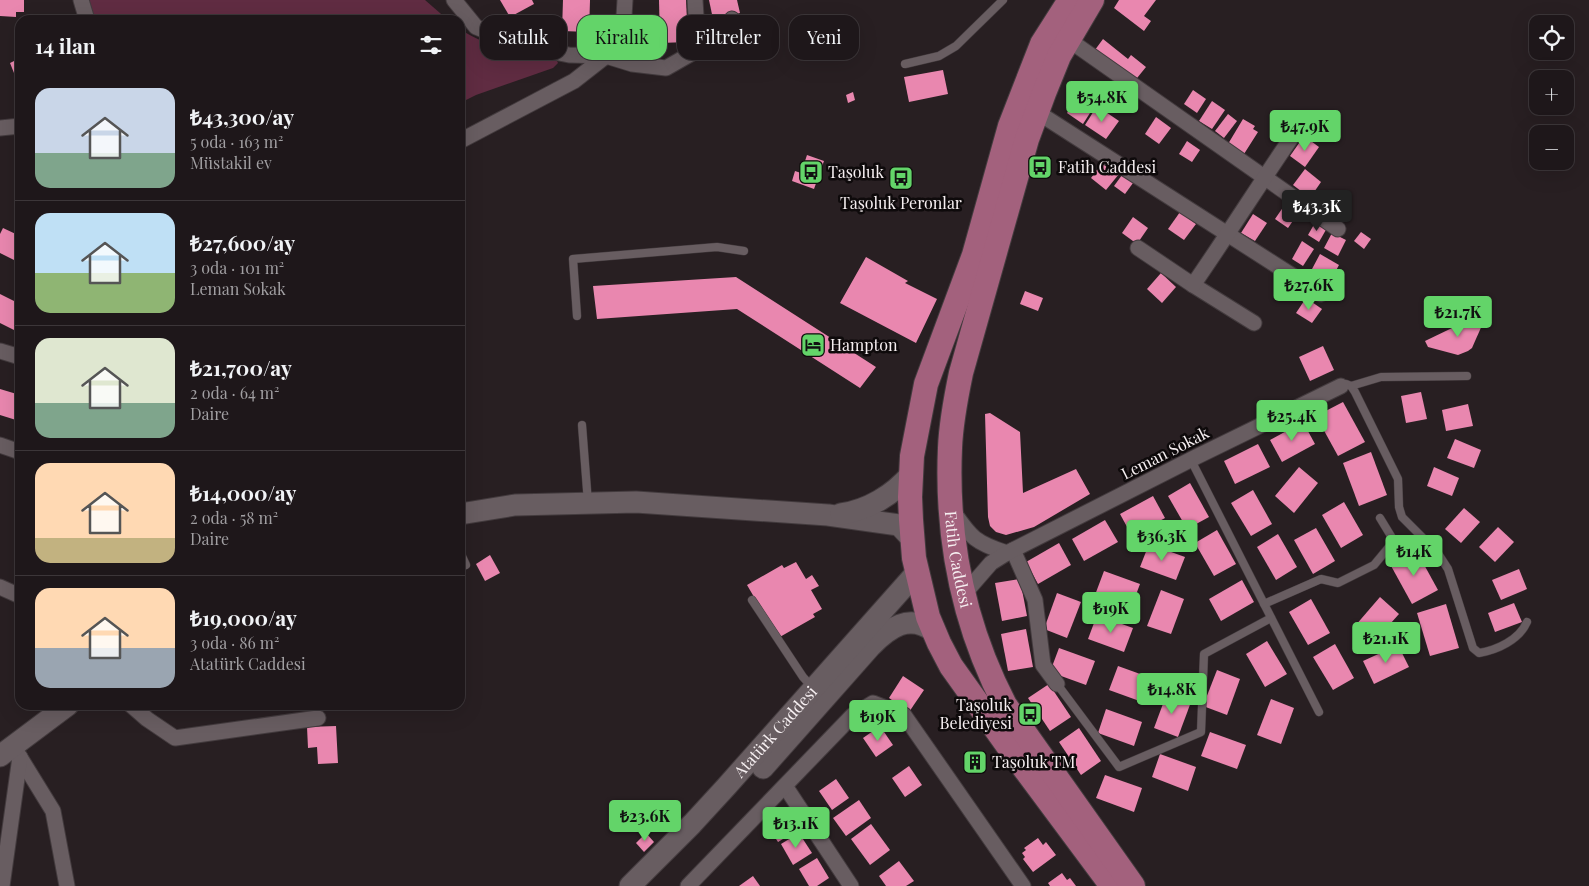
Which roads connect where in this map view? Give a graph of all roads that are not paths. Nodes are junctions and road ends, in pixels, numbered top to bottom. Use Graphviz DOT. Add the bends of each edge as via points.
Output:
graph roads {
  1 [pos="81,0"];
  2 [pos="454,0"];
  3 [pos="625,0"];
  4 [pos="695,0"];
  5 [pos="1003,0"];
  6 [pos="1092,0"];
  7 [pos="1064,4"];
  8 [pos="86,15"];
  9 [pos="624,15"];
  10 [pos="696,15"];
  11 [pos="1068,40"];
  12 [pos="577,55"];
  13 [pos="601,60"];
  14 [pos="619,60"];
  15 [pos="679,60"];
  16 [pos="906,64"];
  17 [pos="1037,112"];
  18 [pos="15,126"];
  19 [pos="0,128"];
  20 [pos="1298,128"];
  21 [pos="465,137"];
  22 [pos="1264,177"];
  23 [pos="1338,229"];
  24 [pos="1228,235"];
  25 [pos="1138,248"];
  26 [pos="744,251"];
  27 [pos="1193,285"];
  28 [pos="1321,294"];
  29 [pos="577,316"];
  30 [pos="1254,323"];
  31 [pos="0,351"];
  32 [pos="15,356"];
  33 [pos="1467,376"];
  34 [pos="926,384"];
  35 [pos="1346,386"];
  36 [pos="954,408"];
  37 [pos="582,425"];
  38 [pos="0,445"];
  39 [pos="15,450"];
  40 [pos="1191,460"];
  41 [pos="911,474"];
  42 [pos="588,503"];
  43 [pos="950,507"];
  44 [pos="465,513"];
  45 [pos="828,515"];
  46 [pos="1380,518"];
  47 [pos="912,539"];
  48 [pos="1010,552"];
  49 [pos="917,572"];
  50 [pos="0,587"];
  51 [pos="15,594"];
  52 [pos="964,594"];
  53 [pos="752,600"];
  54 [pos="1264,604"];
  55 [pos="1271,618"];
  56 [pos="1527,622"];
  57 [pos="936,637"];
  58 [pos="976,641"];
  59 [pos="1057,684"];
  60 [pos="813,688"];
  61 [pos="62,710"];
  62 [pos="137,710"];
  63 [pos="1319,712"];
  64 [pos="318,718"];
  65 [pos="11,753"];
  66 [pos="785,786"];
  67 [pos="691,885"];
  68 [pos="2,886"];
  69 [pos="67,886"];
  70 [pos="630,886"];
  71 [pos="651,886"];
  72 [pos="852,886"];
  73 [pos="1023,886"];
  74 [pos="1112,886"];
  75 [pos="1133,886"];
  1 -- 8 [label="street"];
  2 -- 12 [label="street" via="476,27 520,45"];
  3 -- 9 [label="street"];
  4 -- 10 [label="street"];
  5 -- 16 [label="lane" via="956,46 939,56"];
  6 -- 11 [label="main road, Fatih Caddesi"];
  7 -- 34 [label="main road" via="1042,44 1010,126 974,255"];
  11 -- 17 [label="main road, Fatih Caddesi"];
  11 -- 22 [label="street"];
  13 -- 21 [label="street" via="574,81"];
  14 -- 15 [label="street" via="666,68"];
  17 -- 24 [label="street"];
  17 -- 36 [label="main road, Fatih Caddesi" via="961,372"];
  18 -- 19 [label="street"];
  20 -- 22 [label="street"];
  22 -- 23 [label="street"];
  22 -- 24 [label="street"];
  24 -- 27 [label="street"];
  24 -- 28 [label="street"];
  25 -- 27 [label="street"];
  26 -- 29 [label="lane" via="717,247 573,259"];
  27 -- 30 [label="street"];
  31 -- 32 [label="street"];
  33 -- 35 [label="lane" via="1381,377"];
  34 -- 36 [label="main road" via="942,390 951,398"];
  34 -- 41 [label="main road"];
  35 -- 40 [label="street, Leman Sokak"];
  35 -- 56 [label="lane" via="1355,392 1398,479 1402,518 1437,552 1448,569 1473,648 1479,653 1501,646"];
  36 -- 43 [label="main road, Fatih Caddesi"];
  37 -- 42 [label="lane"];
  38 -- 39 [label="street"];
  40 -- 48 [label="street, Leman Sokak"];
  40 -- 54 [label="lane"];
  41 -- 45 [label="main road" via="895,491 864,508"];
  41 -- 47 [label="main road"];
  42 -- 44 [label="main road" via="515,505"];
  42 -- 45 [label="main road" via="636,502"];
  43 -- 48 [label="street" via="965,530 985,546"];
  43 -- 52 [label="main road, Fatih Caddesi"];
  45 -- 47 [label="main road" via="899,525"];
  46 -- 54 [label="lane" via="1394,541 1374,565 1338,583 1321,579"];
  47 -- 49 [label="main road"];
  48 -- 52 [label="street, Leman Sokak" via="991,563"];
  48 -- 59 [label="street" via="1035,600 1043,665"];
  49 -- 57 [label="main road"];
  49 -- 60 [label="main road, Atatürk Caddesi"];
  50 -- 51 [label="street"];
  52 -- 58 [label="main road, Fatih Caddesi"];
  53 -- 60 [label="lane"];
  54 -- 55 [label="lane"];
  55 -- 59 [label="lane" via="1204,654 1201,732 1118,766"];
  55 -- 63 [label="lane"];
  57 -- 58 [label="main road" via="950,653 958,654 966,652"];
  57 -- 71 [label="main road, Atatürk Caddesi" via="925,625 911,622 888,630 738,796"];
  57 -- 74 [label="main road" via="970,693"];
  58 -- 75 [label="main road, Fatih Caddesi" via="1004,705"];
  60 -- 70 [label="main road, Atatürk Caddesi" via="719,795"];
  61 -- 65 [label="main road"];
  62 -- 64 [label="street" via="175,738"];
  65 -- 68 [label="street"];
  65 -- 69 [label="street" via="53,811"];
  66 -- 67 [label="street"];
  66 -- 72 [label="street"];
  66 -- 73 [label="street" via="853,715 873,704 904,715"];
}
